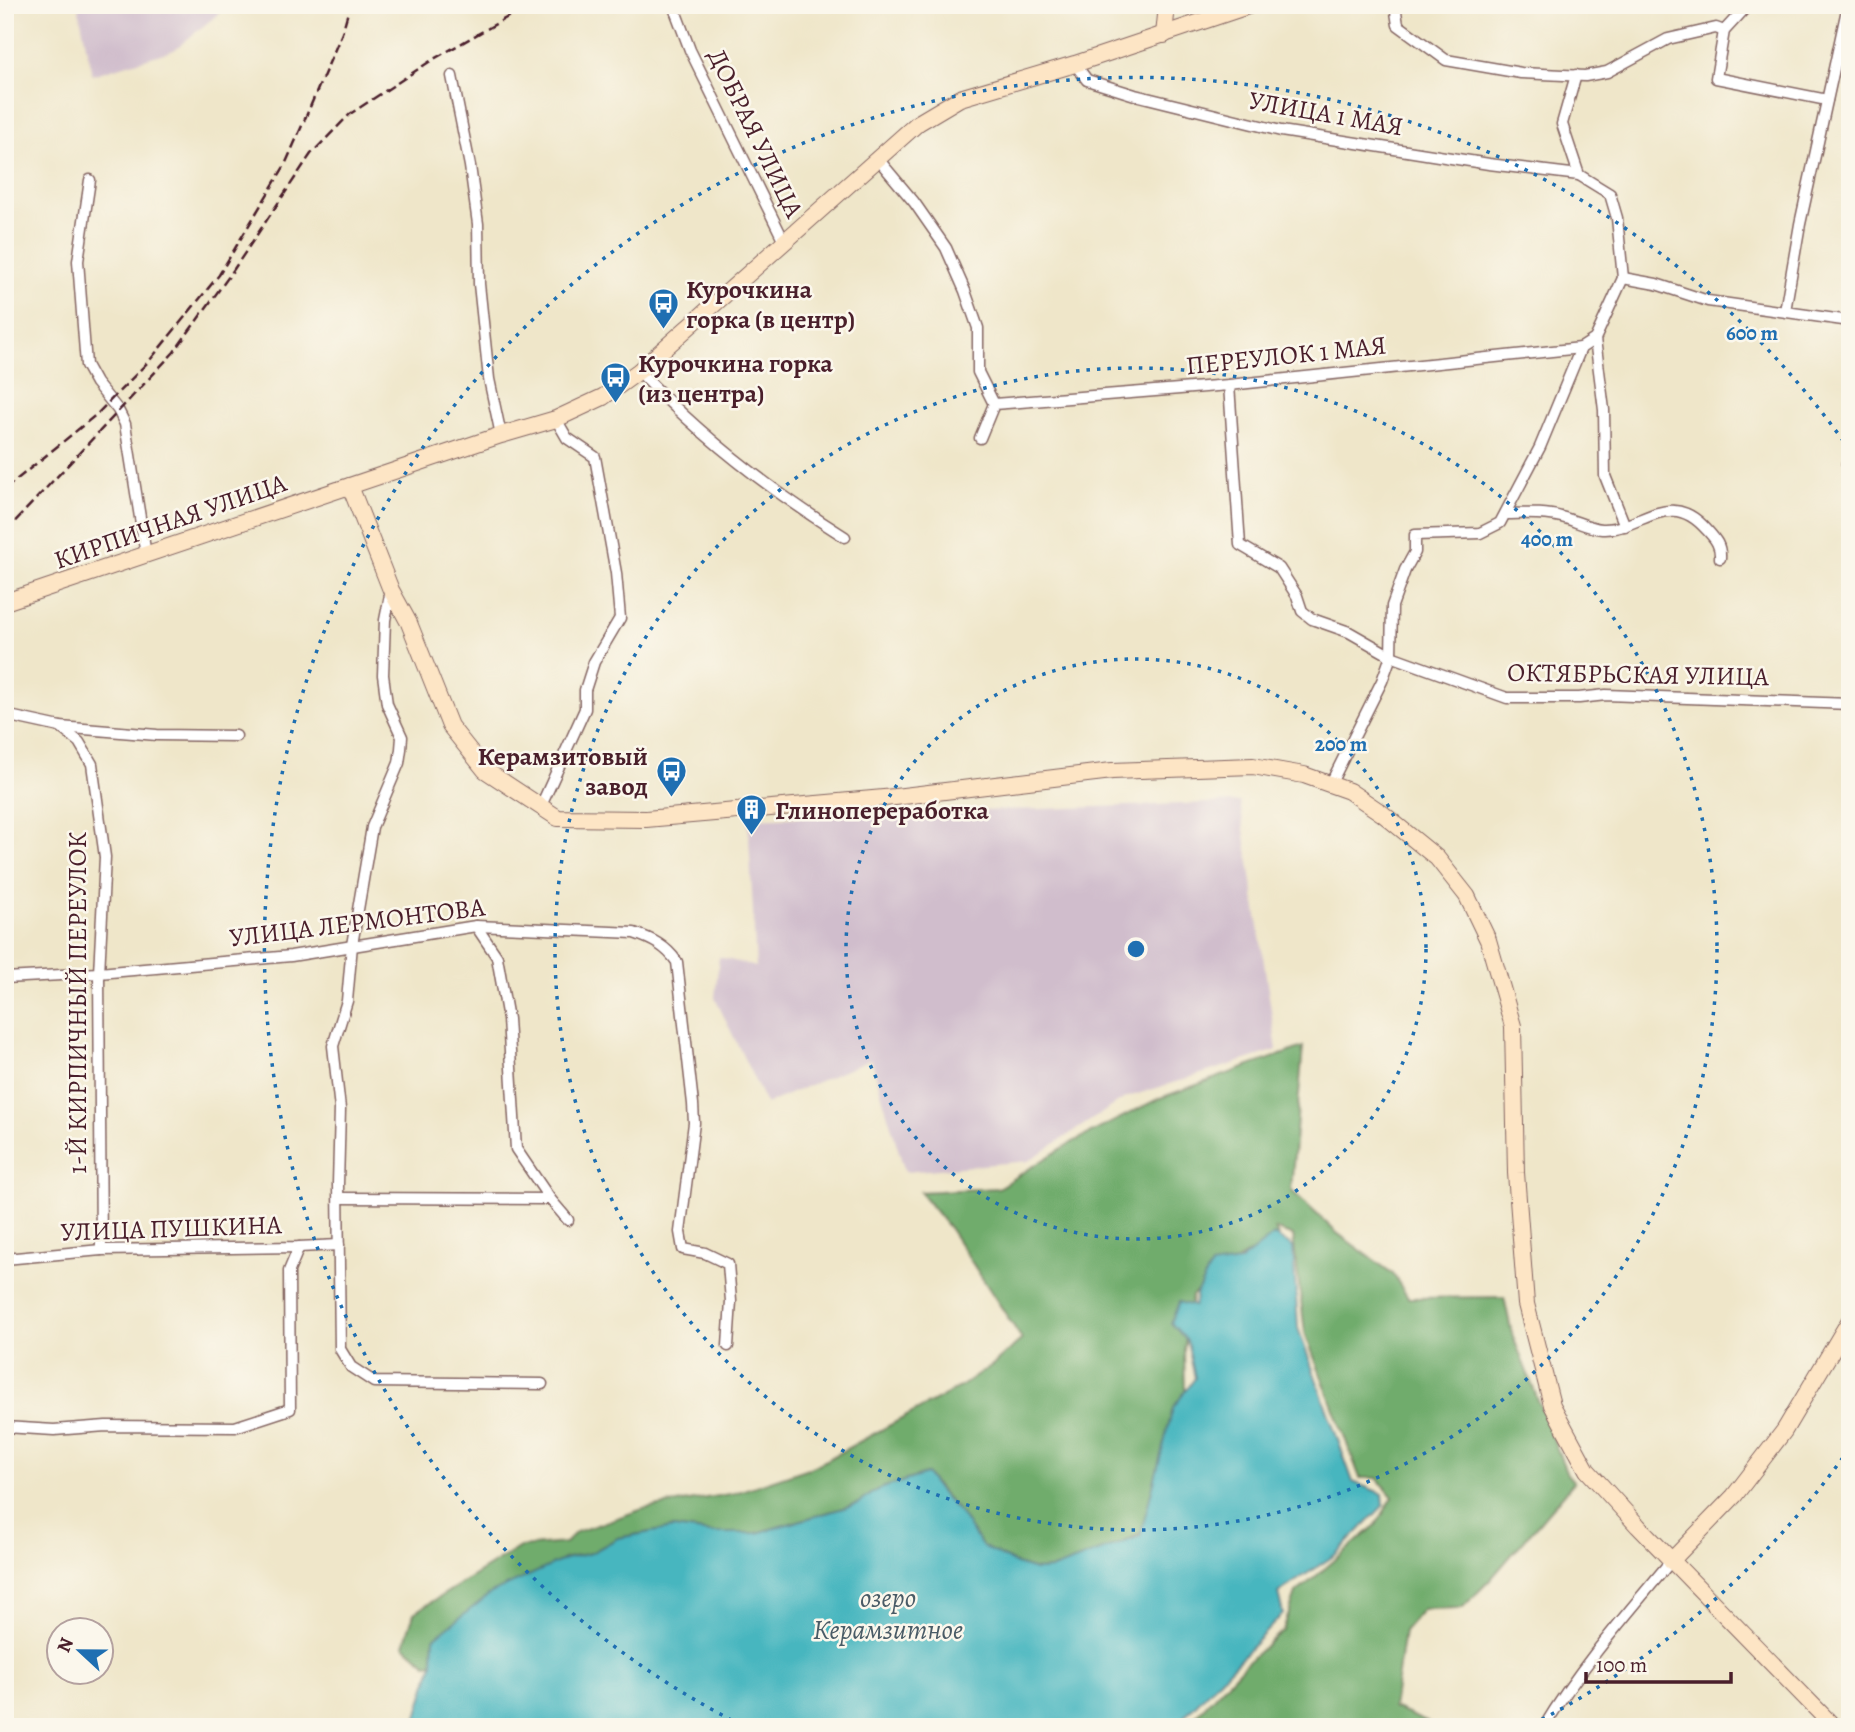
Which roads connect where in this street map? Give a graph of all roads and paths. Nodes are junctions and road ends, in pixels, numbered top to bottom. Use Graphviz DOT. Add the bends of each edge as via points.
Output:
graph roads {
  1 [pos="673,5"];
  2 [pos="1167,5"];
  3 [pos="1251,5"];
  4 [pos="1395,5"];
  5 [pos="1748,5"];
  6 [pos="1847,5"];
  7 [pos="1724,31"];
  8 [pos="1164,35"];
  9 [pos="1075,64"];
  10 [pos="1576,75"];
  11 [pos="452,76"];
  12 [pos="1827,100"];
  13 [pos="878,159"];
  14 [pos="1579,174"];
  15 [pos="90,180"];
  16 [pos="784,241"];
  17 [pos="1623,278"];
  18 [pos="1785,311"];
  19 [pos="1850,321"];
  20 [pos="1595,339"];
  21 [pos="1581,348"];
  22 [pos="639,371"];
  23 [pos="1229,385"];
  24 [pos="994,404"];
  25 [pos="556,419"];
  26 [pos="501,435"];
  27 [pos="980,438"];
  28 [pos="1847,464"];
  29 [pos="1850,482"];
  30 [pos="350,486"];
  31 [pos="1506,514"];
  32 [pos="1625,526"];
  33 [pos="845,537"];
  34 [pos="146,555"];
  35 [pos="1720,558"];
  36 [pos="391,590"];
  37 [pos="5,602"];
  38 [pos="1391,656"];
  39 [pos="1850,704"];
  40 [pos="5,715"];
  41 [pos="60,727"];
  42 [pos="236,736"];
  43 [pos="1331,785"];
  44 [pos="540,808"];
  45 [pos="476,926"];
  46 [pos="352,945"];
  47 [pos="99,973"];
  48 [pos="5,978"];
  49 [pos="339,1198"];
  50 [pos="550,1199"];
  51 [pos="568,1220"];
  52 [pos="339,1245"];
  53 [pos="299,1247"];
  54 [pos="101,1250"];
  55 [pos="5,1259"];
  56 [pos="1850,1320"];
  57 [pos="728,1346"];
  58 [pos="542,1384"];
  59 [pos="5,1427"];
  60 [pos="1671,1561"];
  61 [pos="1544,1727"];
  62 [pos="1834,1727"];
  1 -- 16 [label="street, ДОБРАЯ УЛИЦА" via="690,50"];
  2 -- 8 [label="street"];
  3 -- 8 [label="street, КИРПИЧНАЯ УЛИЦА"];
  4 -- 10 [label="street" via="1398,24 1446,60 1521,73"];
  5 -- 7 [label="street"];
  6 -- 12 [label="street"];
  7 -- 10 [label="street" via="1716,28 1668,39 1607,72"];
  7 -- 12 [label="street" via="1716,78"];
  8 -- 9 [label="street, КИРПИЧНАЯ УЛИЦА"];
  9 -- 13 [label="street, КИРПИЧНАЯ УЛИЦА" via="952,101 918,122"];
  9 -- 14 [label="street, УЛИЦА 1 МАЯ" via="1087,80 1281,131"];
  10 -- 14 [label="street" via="1562,124"];
  11 -- 26 [label="street" via="476,212 489,379"];
  12 -- 18 [label="street"];
  13 -- 16 [label="street, КИРПИЧНАЯ УЛИЦА"];
  13 -- 24 [label="street" via="946,248 978,328 978,372"];
  14 -- 17 [label="street" via="1610,194"];
  15 -- 34 [label="street" via="78,261 86,365 125,424"];
  16 -- 22 [label="street, КИРПИЧНАЯ УЛИЦА"];
  17 -- 18 [label="street" via="1708,301"];
  17 -- 20 [label="street"];
  18 -- 19 [label="street"];
  20 -- 21 [label="street"];
  20 -- 32 [label="street" via="1604,410 1605,476"];
  21 -- 23 [label="street, ПЕРЕУЛОК 1 МАЯ"];
  21 -- 31 [label="street"];
  22 -- 25 [label="street, КИРПИЧНАЯ УЛИЦА" via="603,397"];
  22 -- 33 [label="street" via="725,452"];
  23 -- 24 [label="street, ПЕРЕУЛОК 1 МАЯ"];
  23 -- 38 [label="street, ОКТЯБРЬСКАЯ УЛИЦА" via="1240,545 1279,568 1312,619 1349,632"];
  24 -- 27 [label="street"];
  25 -- 26 [label="street, КИРПИЧНАЯ УЛИЦА"];
  25 -- 44 [label="street" via="567,438 595,457 620,618 594,662 584,709"];
  26 -- 30 [label="street, КИРПИЧНАЯ УЛИЦА"];
  28 -- 29 [label="street"];
  30 -- 34 [label="street, КИРПИЧНАЯ УЛИЦА"];
  30 -- 36 [label="street"];
  31 -- 32 [label="street" via="1551,514 1599,529"];
  31 -- 38 [label="street" via="1493,528 1480,533 1415,535 1415,552 1392,606"];
  32 -- 35 [label="street" via="1657,511 1698,519 1718,542"];
  34 -- 37 [label="street, КИРПИЧНАЯ УЛИЦА"];
  36 -- 44 [label="street" via="450,726 485,770"];
  36 -- 46 [label="street" via="383,675 387,704 402,737 401,749 372,827"];
  38 -- 39 [label="street, ОКТЯБРЬСКАЯ УЛИЦА" via="1507,698 1606,695"];
  38 -- 43 [label="street"];
  40 -- 41 [label="street"];
  41 -- 42 [label="street"];
  41 -- 47 [label="street, 1-Й КИРПИЧНЫЙ ПЕРЕУЛОК" via="79,742 92,764 105,856"];
  43 -- 44 [label="street" via="1253,766 1112,771 895,797 646,819 558,818"];
  43 -- 60 [label="street" via="1349,791 1383,814 1437,858 1468,896 1488,940 1513,1026 1516,1173 1526,1304 1552,1405 1587,1470"];
  45 -- 46 [label="street, УЛИЦА ЛЕРМОНТОВА"];
  45 -- 50 [label="street" via="497,957 508,1019 516,1149"];
  45 -- 57 [label="street, УЛИЦА ЛЕРМОНТОВА" via="634,933 656,941 677,962 694,1123 680,1232 683,1249 728,1264"];
  46 -- 47 [label="street, УЛИЦА ЛЕРМОНТОВА" via="291,956"];
  46 -- 49 [label="street" via="347,1001 333,1046 340,1110"];
  47 -- 48 [label="street, УЛИЦА ЛЕРМОНТОВА"];
  47 -- 54 [label="street, 1-Й КИРПИЧНЫЙ ПЕРЕУЛОК"];
  49 -- 50 [label="street"];
  49 -- 52 [label="street"];
  50 -- 51 [label="street"];
  52 -- 53 [label="street, УЛИЦА ПУШКИНА"];
  52 -- 58 [label="street" via="340,1349 351,1367 373,1382"];
  53 -- 54 [label="street, УЛИЦА ПУШКИНА"];
  53 -- 59 [label="street" via="289,1271 290,1409 235,1427"];
  54 -- 55 [label="street, УЛИЦА ПУШКИНА"];
  56 -- 60 [label="street" via="1784,1432 1734,1496"];
  60 -- 61 [label="street" via="1587,1664"];
  60 -- 62 [label="street"];
}
